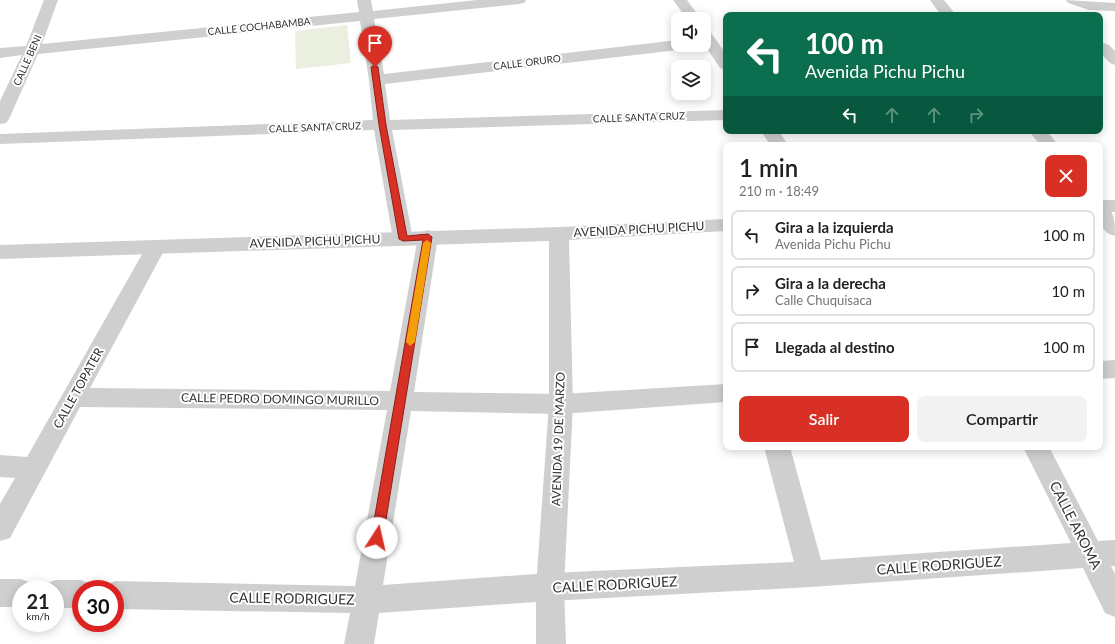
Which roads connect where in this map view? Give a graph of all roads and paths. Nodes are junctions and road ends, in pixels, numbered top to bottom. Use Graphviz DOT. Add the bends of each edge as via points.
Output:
graph roads {
  1 [pos="51,0"];
  2 [pos="519,0"];
  3 [pos="680,0"];
  4 [pos="938,0"];
  5 [pos="1073,0"];
  6 [pos="1115,7"];
  7 [pos="364,8"];
  8 [pos="689,12"];
  9 [pos="947,12"];
  10 [pos="711,38"];
  11 [pos="723,39"];
  12 [pos="711,45"];
  13 [pos="671,46"];
  14 [pos="1106,48"];
  15 [pos="32,50"];
  16 [pos="0,53"];
  17 [pos="1115,60"];
  18 [pos="723,61"];
  19 [pos="377,80"];
  20 [pos="723,114"];
  21 [pos="0,119"];
  22 [pos="382,125"];
  23 [pos="1040,134"];
  24 [pos="0,139"];
  25 [pos="1047,142"];
  26 [pos="1115,206"];
  27 [pos="1103,208"];
  28 [pos="1103,212"];
  29 [pos="723,225"];
  30 [pos="1115,230"];
  31 [pos="559,234"];
  32 [pos="428,237"];
  33 [pos="403,239"];
  34 [pos="156,247"];
  35 [pos="0,252"];
  36 [pos="1115,369"];
  37 [pos="1103,370"];
  38 [pos="723,393"];
  39 [pos="73,397"];
  40 [pos="401,400"];
  41 [pos="561,404"];
  42 [pos="778,450"];
  43 [pos="1038,450"];
  44 [pos="0,466"];
  45 [pos="35,468"];
  46 [pos="0,529"];
  47 [pos="1103,554"];
  48 [pos="811,574"];
  49 [pos="550,587"];
  50 [pos="0,593"];
  51 [pos="12,593"];
  52 [pos="124,595"];
  53 [pos="366,600"];
  54 [pos="1115,603"];
  55 [pos="359,644"];
  56 [pos="551,644"];
  1 -- 15 [label="street, CALLE BENI"];
  2 -- 7 [label="street, CALLE COCHABAMBA"];
  3 -- 8 [label="street"];
  4 -- 9 [label="street"];
  5 -- 6 [label="street" via="1089,6"];
  7 -- 15 [label="street, CALLE COCHABAMBA"];
  7 -- 19 [label="street"];
  10 -- 11 [label="street"];
  12 -- 18 [label="street"];
  13 -- 19 [label="street, CALLE ORURO"];
  14 -- 17 [label="street"];
  15 -- 16 [label="street, CALLE COCHABAMBA"];
  15 -- 21 [label="street, CALLE BENI"];
  19 -- 22 [label="street"];
  20 -- 22 [label="street, CALLE SANTA CRUZ"];
  22 -- 24 [label="street, CALLE SANTA CRUZ"];
  22 -- 33 [label="street"];
  23 -- 25 [label="street"];
  26 -- 27 [label="street"];
  28 -- 30 [label="street"];
  29 -- 31 [label="street, AVENIDA PICHU PICHU"];
  31 -- 32 [label="street, AVENIDA PICHU PICHU"];
  31 -- 41 [label="street, AVENIDA 19 DE MARZO"];
  32 -- 33 [label="street, AVENIDA PICHU PICHU"];
  32 -- 40 [label="street"];
  33 -- 34 [label="street, AVENIDA PICHU PICHU"];
  34 -- 35 [label="street, AVENIDA PICHU PICHU"];
  34 -- 39 [label="street, CALLE TOPATER"];
  36 -- 37 [label="street"];
  38 -- 41 [label="street, CALLE PEDRO DOMINGO MURILLO"];
  39 -- 40 [label="street, CALLE PEDRO DOMINGO MURILLO"];
  39 -- 45 [label="street, CALLE TOPATER"];
  40 -- 41 [label="street, CALLE PEDRO DOMINGO MURILLO"];
  40 -- 53 [label="street"];
  41 -- 49 [label="street, AVENIDA 19 DE MARZO"];
  42 -- 48 [label="street"];
  43 -- 47 [label="street, CALLE AROMA"];
  44 -- 45 [label="street"];
  45 -- 46 [label="street, CALLE TOPATER"];
  47 -- 48 [label="street, CALLE RODRIGUEZ"];
  47 -- 54 [label="street, CALLE AROMA"];
  48 -- 49 [label="street, CALLE RODRIGUEZ"];
  49 -- 53 [label="street, CALLE RODRIGUEZ"];
  49 -- 56 [label="street, AVENIDA 19 DE MARZO"];
  50 -- 51 [label="street"];
  52 -- 53 [label="street, CALLE RODRIGUEZ"];
  53 -- 55 [label="street"];
}
